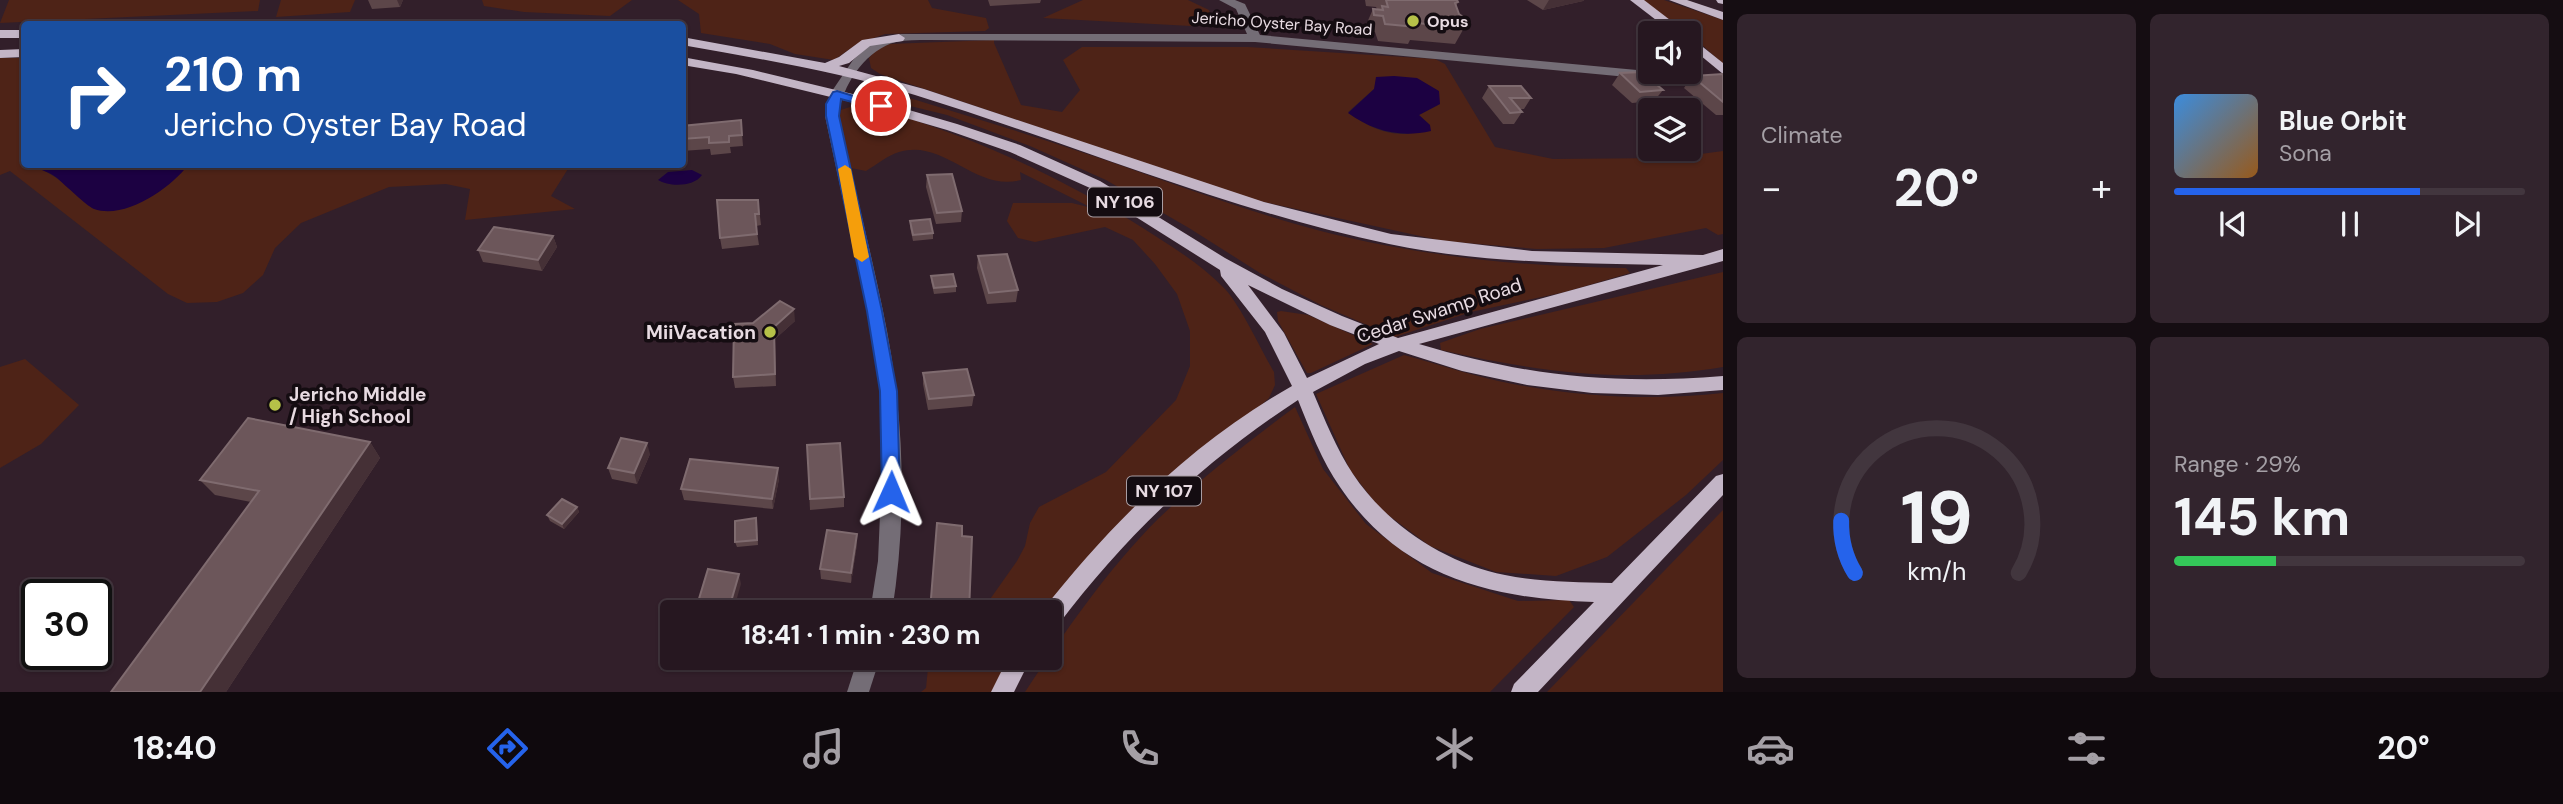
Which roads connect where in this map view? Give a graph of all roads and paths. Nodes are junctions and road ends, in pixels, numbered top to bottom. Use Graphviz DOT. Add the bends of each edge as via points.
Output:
graph roads {
  1 [pos="1225,0"];
  2 [pos="1636,0"];
  3 [pos="1675,0"];
  4 [pos="1723,16"];
  5 [pos="1665,21"];
  6 [pos="0,34"];
  7 [pos="21,34"];
  8 [pos="899,38"];
  9 [pos="1255,38"];
  10 [pos="686,42"];
  11 [pos="1701,51"];
  12 [pos="21,53"];
  13 [pos="0,54"];
  14 [pos="686,62"];
  15 [pos="826,67"];
  16 [pos="1723,70"];
  17 [pos="851,73"];
  18 [pos="1723,82"];
  19 [pos="837,95"];
  20 [pos="1723,255"];
  21 [pos="1702,260"];
  22 [pos="1217,261"];
  23 [pos="1397,346"];
  24 [pos="1723,383"];
  25 [pos="1302,391"];
  26 [pos="1723,482"];
  27 [pos="1615,593"];
  28 [pos="883,600"];
  29 [pos="1062,603"];
  30 [pos="865,670"];
  31 [pos="1014,670"];
  32 [pos="858,692"];
  33 [pos="1002,692"];
  34 [pos="1522,692"];
  1 -- 9 [label="street" via="1241,7"];
  2 -- 5 [label="main road"];
  3 -- 4 [label="main road"];
  6 -- 7 [label="main road"];
  8 -- 9 [label="street, Jericho Oyster Bay Road"];
  8 -- 15 [label="main road" via="866,43"];
  8 -- 17 [label="street, Jericho Oyster Bay Road" via="873,47"];
  9 -- 18 [label="street, Jericho Oyster Bay Road"];
  10 -- 15 [label="main road, NY 106"];
  11 -- 16 [label="main road"];
  12 -- 13 [label="main road"];
  14 -- 19 [label="main road, NY 106"];
  15 -- 17 [label="main road, NY 106"];
  17 -- 19 [label="street, Jericho Oyster Bay Road"];
  17 -- 21 [label="main road, NY 106" via="1338,228 1496,254"];
  19 -- 22 [label="main road, NY 106" via="983,137 1076,175"];
  19 -- 28 [label="street" via="832,116 888,391 892,468"];
  20 -- 21 [label="main road, Cedar Swamp Road / NY 106"];
  21 -- 23 [label="main road, Cedar Swamp Road / NY 107"];
  22 -- 23 [label="main road, NY 106" via="1316,314"];
  22 -- 25 [label="main road" via="1257,305 1284,349"];
  23 -- 24 [label="main road, NY 106" via="1568,383 1657,388"];
  23 -- 25 [label="main road, Cedar Swamp Road / NY 107" via="1337,370"];
  25 -- 27 [label="main road" via="1344,480 1401,538 1444,564 1489,581 1539,590"];
  25 -- 29 [label="main road, Cedar Swamp Road / NY 107" via="1263,412 1186,471 1121,532"];
  26 -- 27 [label="main road"];
  27 -- 34 [label="main road"];
  30 -- 32 [label="street"];
  31 -- 33 [label="main road"];
}
